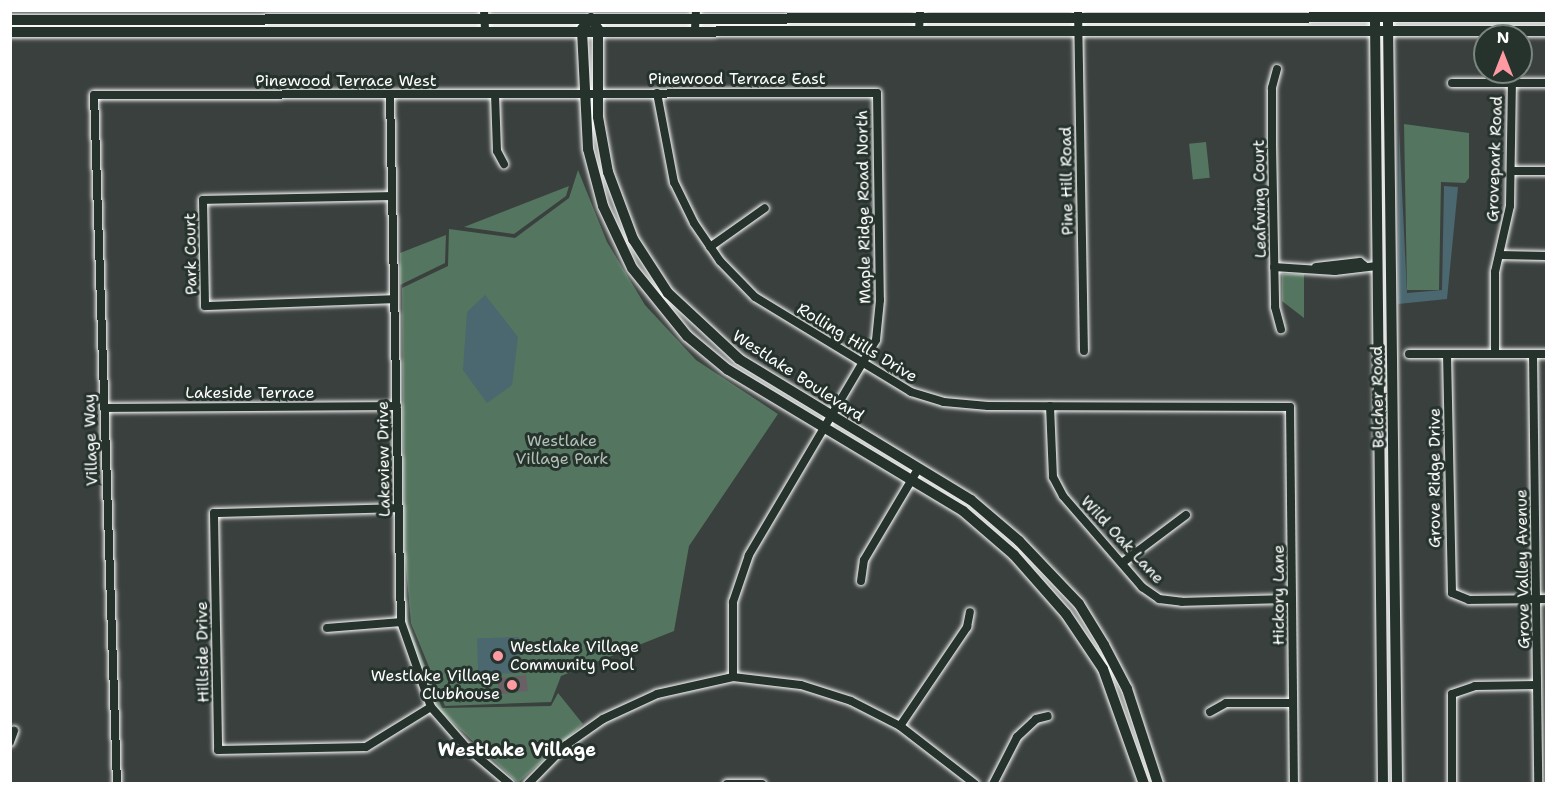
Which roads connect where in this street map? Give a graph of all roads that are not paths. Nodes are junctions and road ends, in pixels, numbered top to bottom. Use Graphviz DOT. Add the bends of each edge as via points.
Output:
graph roads {
  1 [pos="484,13"];
  2 [pos="1267,13"];
  3 [pos="1376,13"];
  4 [pos="308,14"];
  5 [pos="920,14"];
  6 [pos="1078,14"];
  7 [pos="1389,14"];
  8 [pos="1546,16"];
  9 [pos="591,18"];
  10 [pos="696,19"];
  11 [pos="10,20"];
  12 [pos="1375,27"];
  13 [pos="485,29"];
  14 [pos="582,29"];
  15 [pos="598,29"];
  16 [pos="1388,29"];
  17 [pos="1077,30"];
  18 [pos="307,31"];
  19 [pos="919,31"];
  20 [pos="10,32"];
  21 [pos="1473,32"];
  22 [pos="1277,69"];
  23 [pos="1452,83"];
  24 [pos="1473,83"];
  25 [pos="1512,84"];
  26 [pos="583,93"];
  27 [pos="598,93"];
  28 [pos="657,93"];
  29 [pos="877,93"];
  30 [pos="390,94"];
  31 [pos="495,94"];
  32 [pos="94,95"];
  33 [pos="504,164"];
  34 [pos="1511,171"];
  35 [pos="1546,171"];
  36 [pos="390,196"];
  37 [pos="765,208"];
  38 [pos="710,247"];
  39 [pos="1500,255"];
  40 [pos="1546,256"];
  41 [pos="1391,265"];
  42 [pos="1377,266"];
  43 [pos="1274,267"];
  44 [pos="394,299"];
  45 [pos="1281,329"];
  46 [pos="1084,351"];
  47 [pos="1495,353"];
  48 [pos="1409,354"];
  49 [pos="1447,354"];
  50 [pos="1533,354"];
  51 [pos="1546,354"];
  52 [pos="863,364"];
  53 [pos="397,406"];
  54 [pos="1050,406"];
  55 [pos="1290,407"];
  56 [pos="104,408"];
  57 [pos="832,416"];
  58 [pos="824,429"];
  59 [pos="918,469"];
  60 [pos="911,481"];
  61 [pos="399,508"];
  62 [pos="1186,515"];
  63 [pos="1122,563"];
  64 [pos="861,581"];
  65 [pos="1292,599"];
  66 [pos="1538,599"];
  67 [pos="1546,599"];
  68 [pos="970,612"];
  69 [pos="401,622"];
  70 [pos="327,628"];
  71 [pos="733,677"];
  72 [pos="1537,685"];
  73 [pos="1293,703"];
  74 [pos="431,707"];
  75 [pos="1210,712"];
  76 [pos="1048,716"];
  77 [pos="900,726"];
  78 [pos="14,731"];
  79 [pos="10,742"];
  80 [pos="117,783"];
  81 [pos="510,783"];
  82 [pos="528,783"];
  83 [pos="727,783"];
  84 [pos="762,783"];
  85 [pos="975,783"];
  86 [pos="993,783"];
  87 [pos="1144,783"];
  88 [pos="1158,783"];
  89 [pos="1294,783"];
  90 [pos="1383,783"];
  91 [pos="1397,783"];
  92 [pos="1452,783"];
  93 [pos="1538,783"];
  1 -- 4 [label="main road"];
  1 -- 9 [label="main road"];
  1 -- 13 [label="street"];
  2 -- 3 [label="main road"];
  2 -- 6 [label="main road"];
  3 -- 7 [label="main road"];
  3 -- 12 [label="main road, Belcher Road"];
  4 -- 11 [label="main road"];
  4 -- 18 [label="street"];
  5 -- 6 [label="main road"];
  5 -- 10 [label="main road"];
  5 -- 19 [label="street"];
  6 -- 17 [label="street, Pine Hill Road"];
  7 -- 8 [label="main road"];
  7 -- 16 [label="main road, Belcher Road"];
  9 -- 10 [label="main road"];
  9 -- 14 [label="main road"];
  9 -- 15 [label="main road"];
  10 -- 15 [label="main road"];
  10 -- 19 [label="main road"];
  12 -- 16 [label="main road"];
  12 -- 17 [label="main road"];
  12 -- 42 [label="main road, Belcher Road"];
  13 -- 14 [label="main road"];
  13 -- 18 [label="main road"];
  14 -- 15 [label="main road"];
  14 -- 26 [label="main road, Westlake Boulevard"];
  15 -- 27 [label="main road, Westlake Boulevard"];
  16 -- 21 [label="main road"];
  16 -- 41 [label="main road, Belcher Road"];
  17 -- 19 [label="main road"];
  17 -- 46 [label="street, Pine Hill Road"];
  18 -- 20 [label="main road"];
  22 -- 43 [label="street, Leafwing Court" via="1272,88"];
  23 -- 24 [label="street"];
  25 -- 34 [label="street, Grovepark Road"];
  26 -- 27 [label="street, Pinewood Terrace West"];
  26 -- 31 [label="street, Pinewood Terrace West"];
  26 -- 58 [label="main road, Westlake Boulevard" via="594,174 632,268 687,336 728,370"];
  27 -- 28 [label="street, Pinewood Terrace East"];
  27 -- 57 [label="main road, Westlake Boulevard" via="603,150 616,200 661,283 695,322 739,359"];
  28 -- 29 [label="street, Pinewood Terrace East"];
  28 -- 38 [label="street, Rolling Hills Drive" via="674,182"];
  29 -- 52 [label="street, Maple Ridge Road North" via="880,300 876,340"];
  30 -- 31 [label="street, Pinewood Terrace West"];
  30 -- 32 [label="street, Pinewood Terrace West"];
  30 -- 36 [label="street, Lakeview Drive"];
  31 -- 33 [label="street" via="497,151"];
  32 -- 56 [label="street, Village Way"];
  34 -- 35 [label="street"];
  34 -- 39 [label="street, Grovepark Road" via="1510,206"];
  36 -- 44 [label="street, Lakeview Drive"];
  36 -- 44 [label="street, Park Court" via="203,201 205,306"];
  37 -- 38 [label="street"];
  38 -- 52 [label="street, Rolling Hills Drive" via="755,297"];
  39 -- 40 [label="street"];
  39 -- 47 [label="street, Grovepark Road" via="1495,272"];
  41 -- 42 [label="main road"];
  41 -- 91 [label="main road, Belcher Road"];
  42 -- 43 [label="street" via="1360,262 1335,267"];
  42 -- 90 [label="main road, Belcher Road"];
  43 -- 45 [label="street, Leafwing Court"];
  44 -- 53 [label="street, Lakeview Drive"];
  47 -- 49 [label="street"];
  47 -- 50 [label="street"];
  48 -- 49 [label="street"];
  49 -- 66 [label="street, Grove Ridge Drive" via="1450,585 1458,599"];
  50 -- 51 [label="street"];
  50 -- 66 [label="street, Grove Valley Avenue"];
  52 -- 54 [label="street, Rolling Hills Drive" via="911,392 944,402"];
  52 -- 57 [label="street, Maple Ridge Road North"];
  53 -- 56 [label="street, Lakeside Terrace"];
  53 -- 61 [label="street, Lakeview Drive"];
  54 -- 55 [label="street, Rolling Hills Drive"];
  54 -- 63 [label="street, Wild Oak Lane" via="1053,477 1063,496"];
  55 -- 65 [label="street, Hickory Lane"];
  56 -- 80 [label="street, Village Way"];
  57 -- 58 [label="street, Maple Ridge Road North"];
  57 -- 59 [label="main road, Westlake Boulevard"];
  58 -- 60 [label="main road, Westlake Boulevard"];
  58 -- 71 [label="street, Maple Ridge Road North" via="740,576 733,602"];
  59 -- 60 [label="street"];
  59 -- 88 [label="main road, Westlake Boulevard" via="971,500 1019,542 1079,604 1126,688"];
  60 -- 64 [label="street" via="864,560"];
  60 -- 87 [label="main road, Westlake Boulevard" via="963,511 1014,555 1066,614 1103,669"];
  61 -- 69 [label="street, Lakeview Drive"];
  61 -- 74 [label="street, Hillside Drive" via="214,513 218,750 366,747"];
  62 -- 63 [label="street"];
  63 -- 65 [label="street, Wild Oak Lane" via="1159,599"];
  65 -- 73 [label="street, Hickory Lane"];
  66 -- 67 [label="street"];
  66 -- 72 [label="street, Grove Valley Avenue"];
  68 -- 77 [label="street" via="967,627"];
  69 -- 70 [label="street"];
  69 -- 74 [label="street, Lakeview Drive"];
  71 -- 77 [label="street" via="826,692"];
  71 -- 82 [label="street" via="680,687 611,715 566,745"];
  72 -- 92 [label="street" via="1475,686 1452,694"];
  72 -- 93 [label="street, Grove Valley Avenue"];
  73 -- 75 [label="street" via="1226,703"];
  73 -- 89 [label="street, Hickory Lane"];
  74 -- 81 [label="street, Lakeview Drive" via="466,747"];
  76 -- 86 [label="street" via="1036,719 1017,737"];
  77 -- 85 [label="street"];
  78 -- 79 [label="street"];
  83 -- 84 [label="street"];
}
